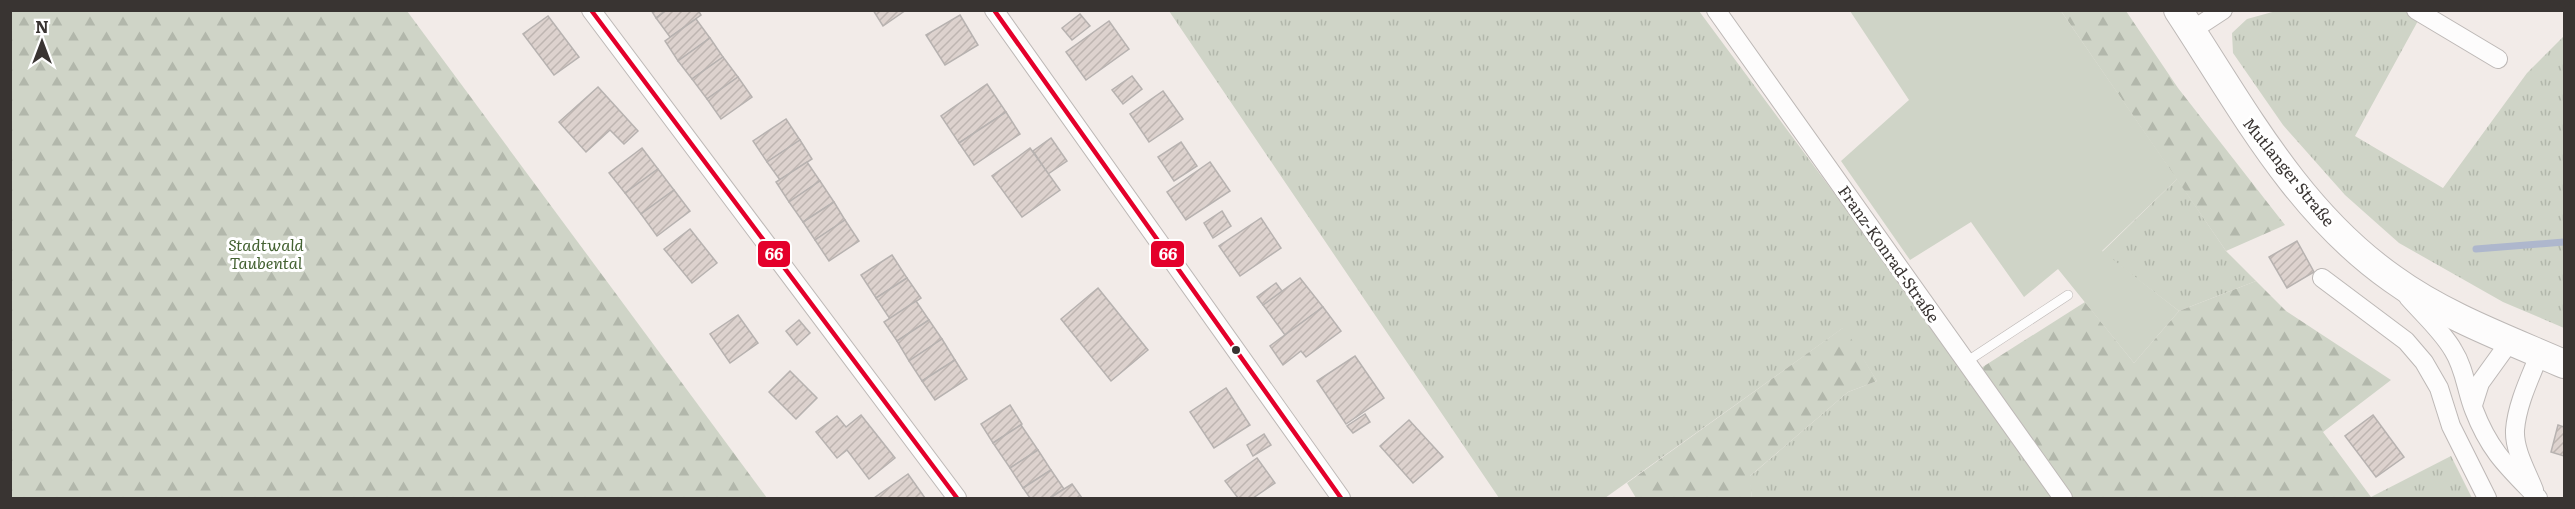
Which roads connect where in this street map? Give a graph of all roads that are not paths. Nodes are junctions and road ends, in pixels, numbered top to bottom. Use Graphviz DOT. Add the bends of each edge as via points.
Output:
graph roads {
  1 [pos="591,10"];
  2 [pos="994,10"];
  3 [pos="1716,10"];
  4 [pos="2223,10"];
  5 [pos="2416,10"];
  6 [pos="2184,21"];
  7 [pos="2498,59"];
  8 [pos="2322,278"];
  9 [pos="2393,280"];
  10 [pos="2068,295"];
  11 [pos="2511,340"];
  12 [pos="2552,359"];
  13 [pos="1966,362"];
  14 [pos="2473,407"];
  15 [pos="957,498"];
  16 [pos="1341,498"];
  17 [pos="2063,498"];
  18 [pos="2487,498"];
  19 [pos="2537,498"];
  1 -- 15 [label="street"];
  2 -- 16 [label="street"];
  3 -- 13 [label="street, Franz-Konrad-Straße"];
  4 -- 6 [label="street"];
  5 -- 7 [label="street"];
  6 -- 9 [label="main road, Mutlanger Straße" via="2254,133 2318,214"];
  8 -- 18 [label="street" via="2406,341 2424,362"];
  9 -- 11 [label="main road, Mutlanger Straße" via="2445,310"];
  9 -- 14 [label="street" via="2453,348 2466,376"];
  10 -- 13 [label="lane"];
  11 -- 12 [label="main road, Mutlanger Straße"];
  11 -- 14 [label="street" via="2480,383"];
  12 -- 19 [label="street" via="2524,390 2515,432 2519,454"];
  13 -- 17 [label="street, Franz-Konrad-Straße"];
  14 -- 19 [label="street" via="2484,436 2503,464"];
}
